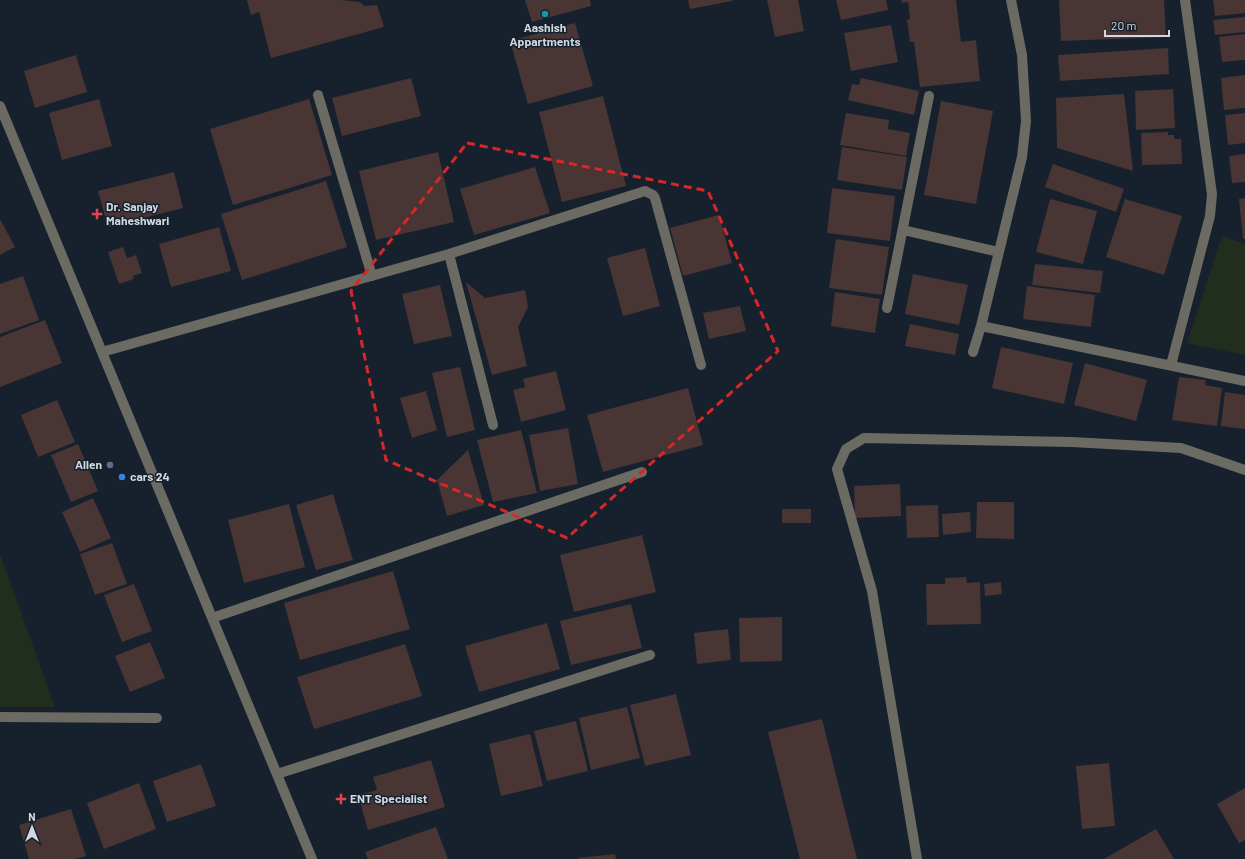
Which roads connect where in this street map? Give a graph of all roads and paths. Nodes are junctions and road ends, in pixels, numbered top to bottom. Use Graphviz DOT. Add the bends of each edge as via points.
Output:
graph roads {
  1 [pos="1012,0"];
  2 [pos="1185,0"];
  3 [pos="318,95"];
  4 [pos="929,96"];
  5 [pos="0,106"];
  6 [pos="902,230"];
  7 [pos="999,252"];
  8 [pos="449,254"];
  9 [pos="372,276"];
  10 [pos="886,308"];
  11 [pos="981,326"];
  12 [pos="102,352"];
  13 [pos="973,352"];
  14 [pos="701,365"];
  15 [pos="1171,365"];
  16 [pos="1245,382"];
  17 [pos="493,425"];
  18 [pos="1245,470"];
  19 [pos="642,472"];
  20 [pos="212,618"];
  21 [pos="650,656"];
  22 [pos="0,717"];
  23 [pos="157,718"];
  24 [pos="277,774"];
  25 [pos="312,859"];
  26 [pos="917,859"];
  1 -- 7 [label="street" via="1022,55 1026,120 1022,157"];
  2 -- 15 [label="street" via="1212,194 1210,216"];
  3 -- 9 [label="street"];
  4 -- 6 [label="street"];
  5 -- 12 [label="street"];
  6 -- 7 [label="street"];
  6 -- 10 [label="street"];
  7 -- 11 [label="street"];
  8 -- 9 [label="street"];
  8 -- 14 [label="street" via="648,192 655,198"];
  8 -- 17 [label="street"];
  9 -- 12 [label="street"];
  11 -- 13 [label="street"];
  11 -- 15 [label="street"];
  12 -- 20 [label="street"];
  15 -- 16 [label="street"];
  18 -- 26 [label="street" via="1181,448 1072,442 864,438 846,449 837,469 872,591"];
  19 -- 20 [label="street"];
  20 -- 24 [label="street"];
  21 -- 24 [label="street"];
  22 -- 23 [label="street"];
  24 -- 25 [label="street"];
}
